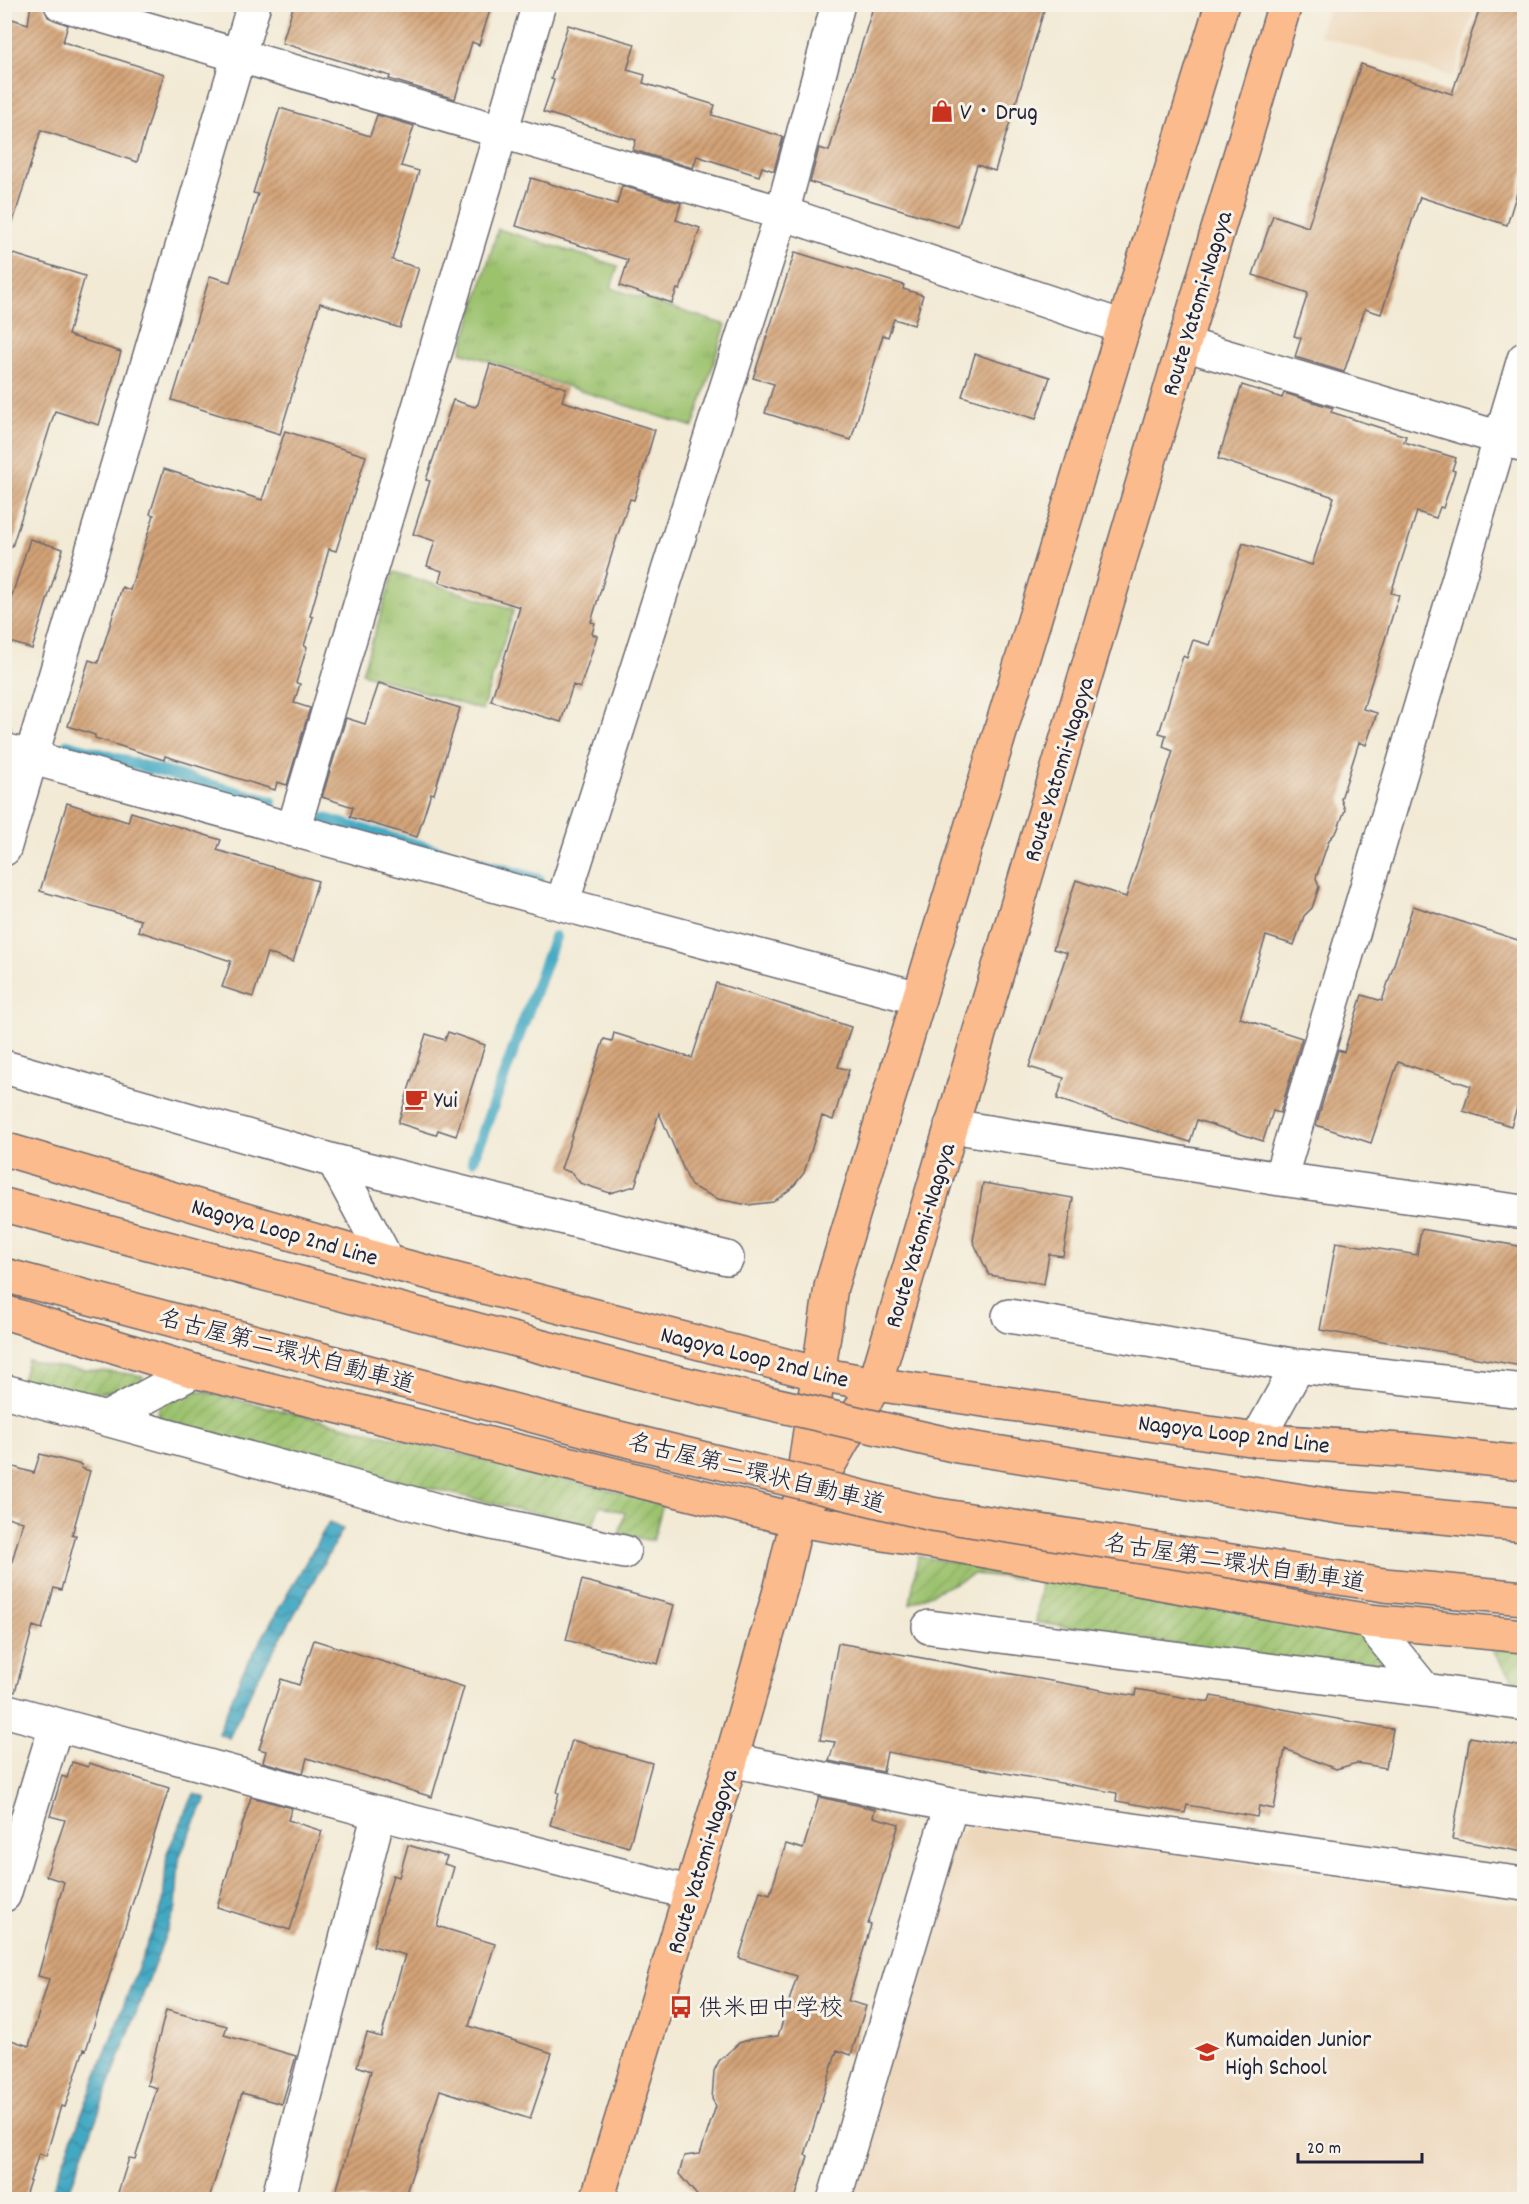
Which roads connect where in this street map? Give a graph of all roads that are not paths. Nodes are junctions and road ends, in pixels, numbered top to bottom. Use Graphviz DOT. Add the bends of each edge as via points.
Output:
graph roads {
  1 [pos="61,4"];
  2 [pos="254,4"];
  3 [pos="539,4"];
  4 [pos="838,4"];
  5 [pos="1222,4"];
  6 [pos="1285,4"];
  7 [pos="239,56"];
  8 [pos="502,132"];
  9 [pos="782,213"];
  10 [pos="1124,327"];
  11 [pos="1184,344"];
  12 [pos="1524,359"];
  13 [pos="1513,442"];
  14 [pos="18,754"];
  15 [pos="293,830"];
  16 [pos="4,849"];
  17 [pos="562,904"];
  18 [pos="919,998"];
  19 [pos="4,1067"];
  20 [pos="951,1126"];
  21 [pos="4,1149"];
  22 [pos="334,1161"];
  23 [pos="1280,1179"];
  24 [pos="4,1205"];
  25 [pos="1524,1212"];
  26 [pos="727,1258"];
  27 [pos="388,1262"];
  28 [pos="4,1275"];
  29 [pos="4,1312"];
  30 [pos="1008,1316"];
  31 [pos="1298,1366"];
  32 [pos="194,1371"];
  33 [pos="819,1374"];
  34 [pos="875,1384"];
  35 [pos="4,1390"];
  36 [pos="1524,1391"];
  37 [pos="105,1419"];
  38 [pos="1257,1440"];
  39 [pos="1524,1463"];
  40 [pos="797,1520"];
  41 [pos="1524,1525"];
  42 [pos="624,1552"];
  43 [pos="1524,1598"];
  44 [pos="1369,1621"];
  45 [pos="929,1627"];
  46 [pos="1524,1636"];
  47 [pos="1425,1690"];
  48 [pos="1524,1704"];
  49 [pos="4,1710"];
  50 [pos="56,1725"];
  51 [pos="731,1760"];
  52 [pos="951,1805"];
  53 [pos="379,1813"];
  54 [pos="1524,1884"];
  55 [pos="691,1893"];
  56 [pos="4,1895"];
  57 [pos="278,2199"];
  58 [pos="597,2199"];
  59 [pos="834,2199"];
  1 -- 7 [label="street"];
  2 -- 7 [label="street"];
  3 -- 8 [label="street"];
  4 -- 9 [label="street"];
  5 -- 10 [label="main road, Route Yatomi-Nagoya"];
  6 -- 11 [label="main road, Route Yatomi-Nagoya"];
  7 -- 8 [label="street"];
  7 -- 14 [label="street"];
  8 -- 9 [label="street"];
  8 -- 15 [label="street"];
  9 -- 10 [label="street"];
  9 -- 17 [label="street"];
  10 -- 18 [label="main road, Route Yatomi-Nagoya"];
  11 -- 13 [label="street"];
  11 -- 20 [label="main road, Route Yatomi-Nagoya"];
  12 -- 13 [label="street"];
  13 -- 23 [label="street"];
  14 -- 15 [label="street"];
  14 -- 16 [label="street"];
  15 -- 17 [label="street"];
  17 -- 18 [label="street"];
  18 -- 33 [label="main road, Route Yatomi-Nagoya" via="831,1287"];
  19 -- 22 [label="street"];
  20 -- 23 [label="street"];
  20 -- 34 [label="main road, Route Yatomi-Nagoya"];
  21 -- 27 [label="main road, Nagoya Loop 2nd Line"];
  22 -- 26 [label="street"];
  22 -- 27 [label="street"];
  23 -- 25 [label="street"];
  24 -- 41 [label="main road, bridge" via="664,1380 957,1446 1340,1507"];
  27 -- 33 [label="main road, Nagoya Loop 2nd Line"];
  28 -- 43 [label="main road, 名古屋第二環状自動車道, bridge" via="598,1433 932,1514 1384,1585"];
  29 -- 32 [label="main road"];
  30 -- 31 [label="street"];
  31 -- 36 [label="street"];
  31 -- 38 [label="street"];
  32 -- 37 [label="street"];
  32 -- 40 [label="main road"];
  33 -- 34 [label="main road, Nagoya Loop 2nd Line"];
  33 -- 40 [label="main road, Route Yatomi-Nagoya"];
  34 -- 38 [label="main road, Nagoya Loop 2nd Line"];
  34 -- 40 [label="main road, Route Yatomi-Nagoya"];
  35 -- 37 [label="street"];
  37 -- 42 [label="street" via="451,1514"];
  38 -- 39 [label="main road, Nagoya Loop 2nd Line"];
  40 -- 44 [label="main road"];
  40 -- 51 [label="main road, Route Yatomi-Nagoya"];
  44 -- 46 [label="main road"];
  44 -- 47 [label="street"];
  45 -- 47 [label="street"];
  47 -- 48 [label="street"];
  49 -- 50 [label="street"];
  50 -- 53 [label="street"];
  50 -- 56 [label="street"];
  51 -- 52 [label="street"];
  51 -- 55 [label="main road, Route Yatomi-Nagoya"];
  52 -- 54 [label="street"];
  52 -- 59 [label="street"];
  53 -- 55 [label="street"];
  53 -- 57 [label="street"];
  55 -- 58 [label="main road, Route Yatomi-Nagoya"];
}
